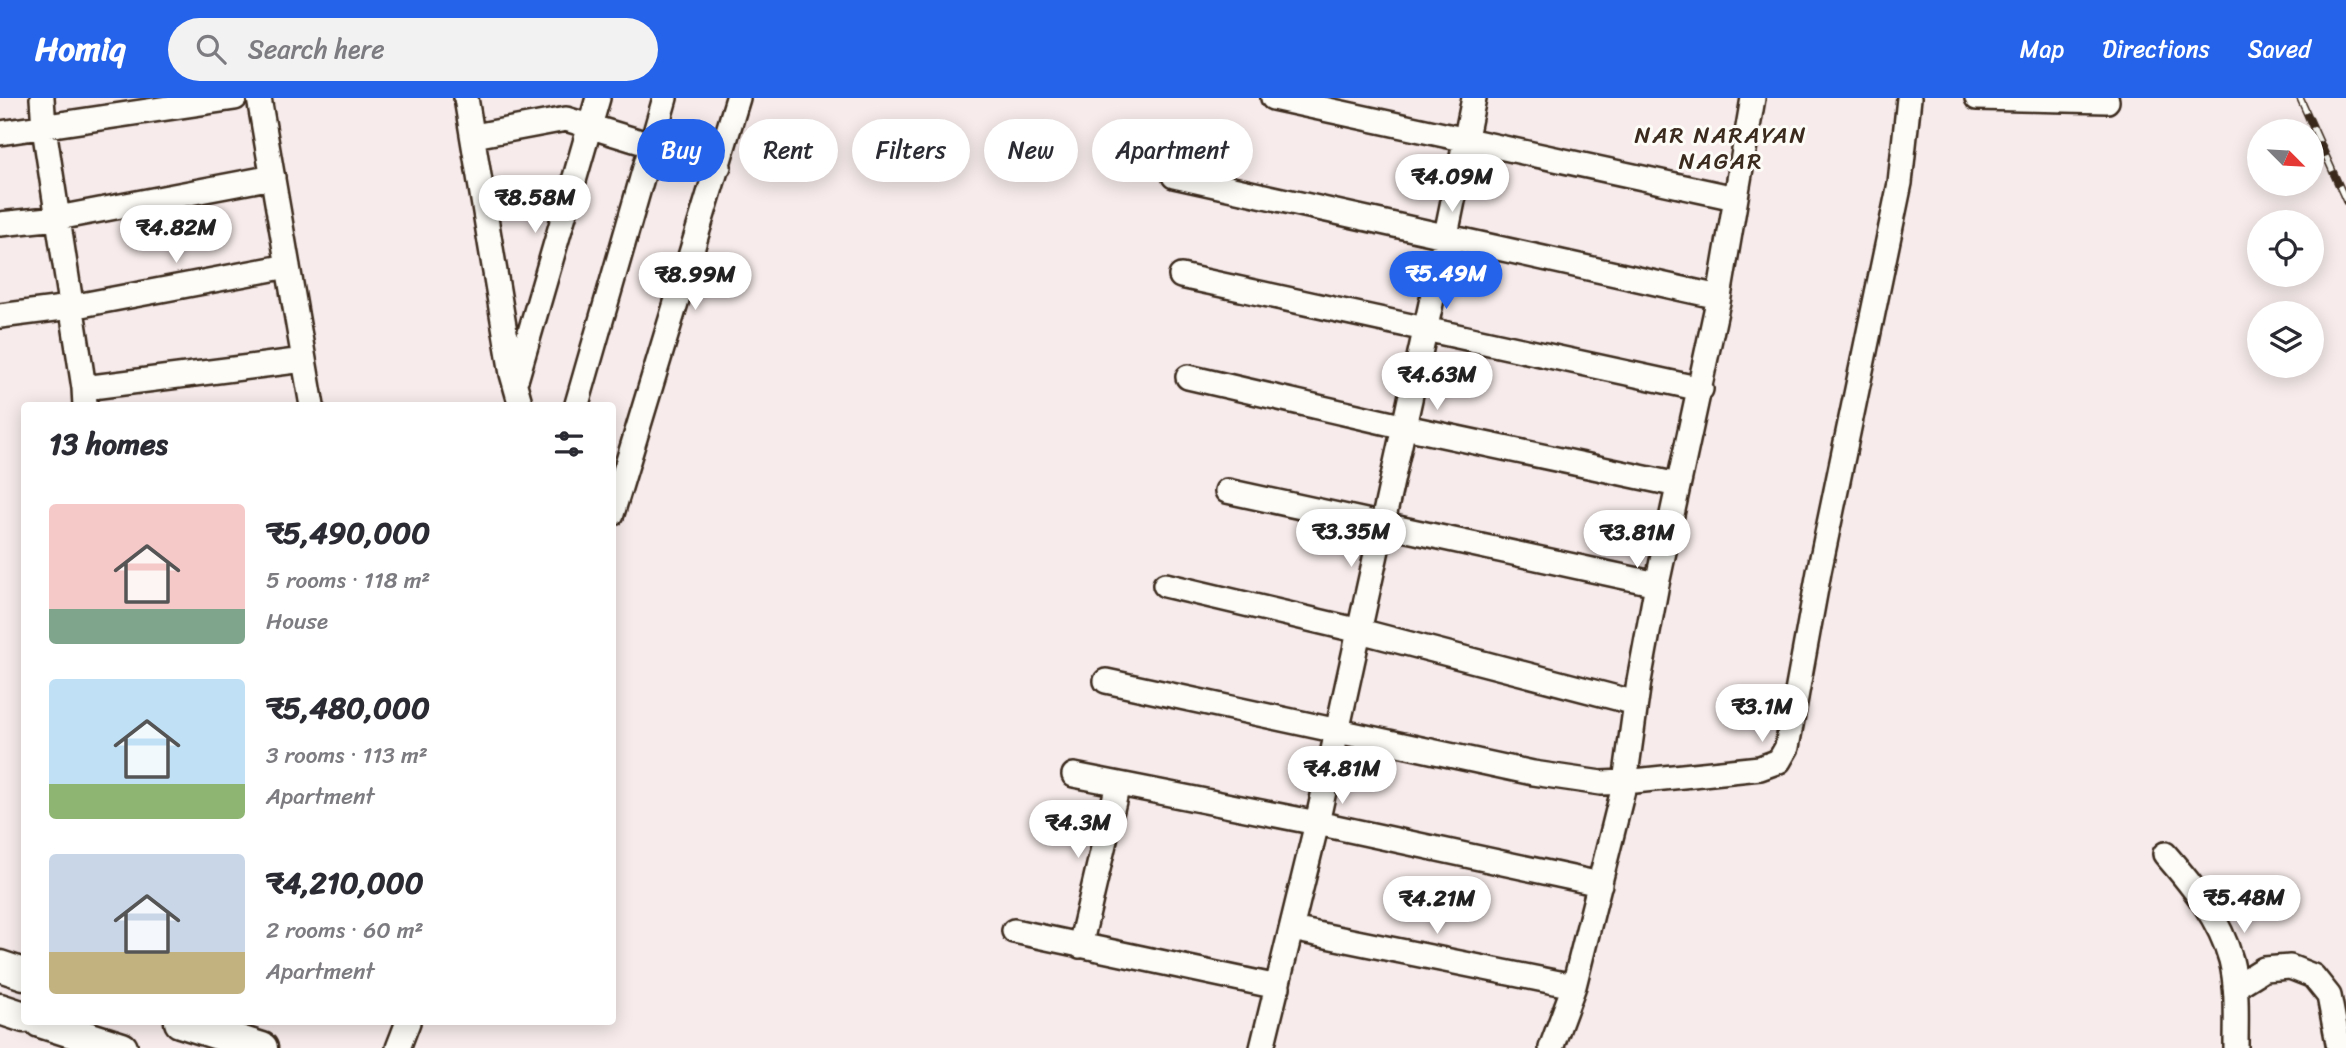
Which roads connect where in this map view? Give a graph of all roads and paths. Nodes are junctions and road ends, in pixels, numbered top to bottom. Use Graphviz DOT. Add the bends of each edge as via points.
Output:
graph roads {
  1 [pos="42,98"];
  2 [pos="235,98"];
  3 [pos="260,98"];
  4 [pos="466,98"];
  5 [pos="598,98"];
  6 [pos="665,98"];
  7 [pos="738,98"];
  8 [pos="1273,98"];
  9 [pos="1474,98"];
  10 [pos="1909,98"];
  11 [pos="1977,98"];
  12 [pos="1749,99"];
  13 [pos="2107,101"];
  14 [pos="564,109"];
  15 [pos="659,119"];
  16 [pos="589,125"];
  17 [pos="44,128"];
  18 [pos="0,133"];
  19 [pos="474,136"];
  20 [pos="1464,139"];
  21 [pos="637,140"];
  22 [pos="725,145"];
  23 [pos="273,177"];
  24 [pos="640,182"];
  25 [pos="714,182"];
  26 [pos="1201,182"];
  27 [pos="1735,198"];
  28 [pos="58,218"];
  29 [pos="0,224"];
  30 [pos="1446,236"];
  31 [pos="288,266"];
  32 [pos="1181,276"];
  33 [pos="1719,297"];
  34 [pos="71,307"];
  35 [pos="0,316"];
  36 [pos="1425,329"];
  37 [pos="304,360"];
  38 [pos="1188,377"];
  39 [pos="1701,389"];
  40 [pos="518,395"];
  41 [pos="85,397"];
  42 [pos="311,402"];
  43 [pos="578,402"];
  44 [pos="1405,427"];
  45 [pos="1678,485"];
  46 [pos="1227,491"];
  47 [pos="616,501"];
  48 [pos="1382,525"];
  49 [pos="1657,584"];
  50 [pos="1165,585"];
  51 [pos="1360,631"];
  52 [pos="1107,681"];
  53 [pos="1636,703"];
  54 [pos="1337,730"];
  55 [pos="1074,775"];
  56 [pos="1625,782"];
  57 [pos="1118,784"];
  58 [pos="1317,823"];
  59 [pos="2165,854"];
  60 [pos="1600,884"];
  61 [pos="1292,929"];
  62 [pos="1014,931"];
  63 [pos="1080,946"];
  64 [pos="0,966"];
  65 [pos="21,973"];
  66 [pos="1574,986"];
  67 [pos="1278,987"];
  68 [pos="2235,987"];
  69 [pos="0,1009"];
  70 [pos="21,1016"];
  71 [pos="49,1025"];
  72 [pos="189,1025"];
  73 [pos="407,1025"];
  74 [pos="122,1048"];
  75 [pos="262,1048"];
  76 [pos="398,1048"];
  77 [pos="1262,1048"];
  78 [pos="1551,1048"];
  79 [pos="2236,1048"];
  80 [pos="2339,1048"];
  1 -- 17 [label="street"];
  2 -- 17 [label="street"];
  3 -- 23 [label="street"];
  4 -- 19 [label="street"];
  5 -- 16 [label="street"];
  6 -- 15 [label="street"];
  7 -- 22 [label="street"];
  8 -- 20 [label="street"];
  9 -- 20 [label="street"];
  10 -- 56 [label="street" via="1900,183 1787,747 1779,761 1760,768"];
  11 -- 13 [label="street"];
  12 -- 27 [label="street"];
  14 -- 16 [label="street"];
  14 -- 19 [label="street"];
  16 -- 21 [label="street"];
  16 -- 40 [label="street"];
  17 -- 18 [label="street"];
  17 -- 28 [label="street"];
  19 -- 40 [label="street"];
  20 -- 27 [label="street"];
  20 -- 30 [label="street"];
  23 -- 28 [label="street"];
  23 -- 31 [label="street"];
  24 -- 43 [label="street"];
  25 -- 47 [label="street"];
  26 -- 30 [label="street"];
  27 -- 33 [label="street"];
  28 -- 29 [label="street"];
  28 -- 34 [label="street"];
  30 -- 33 [label="street"];
  30 -- 36 [label="street"];
  31 -- 34 [label="street"];
  31 -- 37 [label="street"];
  32 -- 36 [label="street"];
  33 -- 39 [label="street"];
  34 -- 35 [label="street"];
  34 -- 41 [label="street"];
  36 -- 39 [label="street"];
  36 -- 44 [label="street"];
  37 -- 41 [label="street"];
  37 -- 42 [label="street"];
  38 -- 44 [label="street"];
  39 -- 45 [label="street"];
  44 -- 45 [label="street"];
  44 -- 48 [label="street"];
  45 -- 49 [label="street"];
  46 -- 48 [label="street"];
  48 -- 49 [label="street"];
  48 -- 51 [label="street"];
  49 -- 53 [label="street"];
  50 -- 51 [label="street"];
  51 -- 53 [label="street"];
  51 -- 54 [label="street"];
  52 -- 54 [label="street"];
  53 -- 56 [label="street"];
  54 -- 56 [label="street" via="1533,774"];
  54 -- 58 [label="street"];
  55 -- 57 [label="street"];
  56 -- 60 [label="street"];
  57 -- 58 [label="street"];
  57 -- 63 [label="street"];
  58 -- 60 [label="street"];
  58 -- 61 [label="street"];
  59 -- 68 [label="street" via="2197,890 2217,926 2231,959"];
  60 -- 66 [label="street"];
  61 -- 66 [label="street"];
  61 -- 67 [label="street"];
  62 -- 63 [label="street"];
  63 -- 67 [label="street"];
  64 -- 65 [label="main road"];
  66 -- 78 [label="street"];
  67 -- 77 [label="street"];
  68 -- 79 [label="street"];
  68 -- 80 [label="street" via="2264,970 2290,967 2313,976 2329,996"];
  69 -- 70 [label="main road"];
  71 -- 74 [label="main road"];
  72 -- 75 [label="main road"];
  73 -- 76 [label="street"];
}
